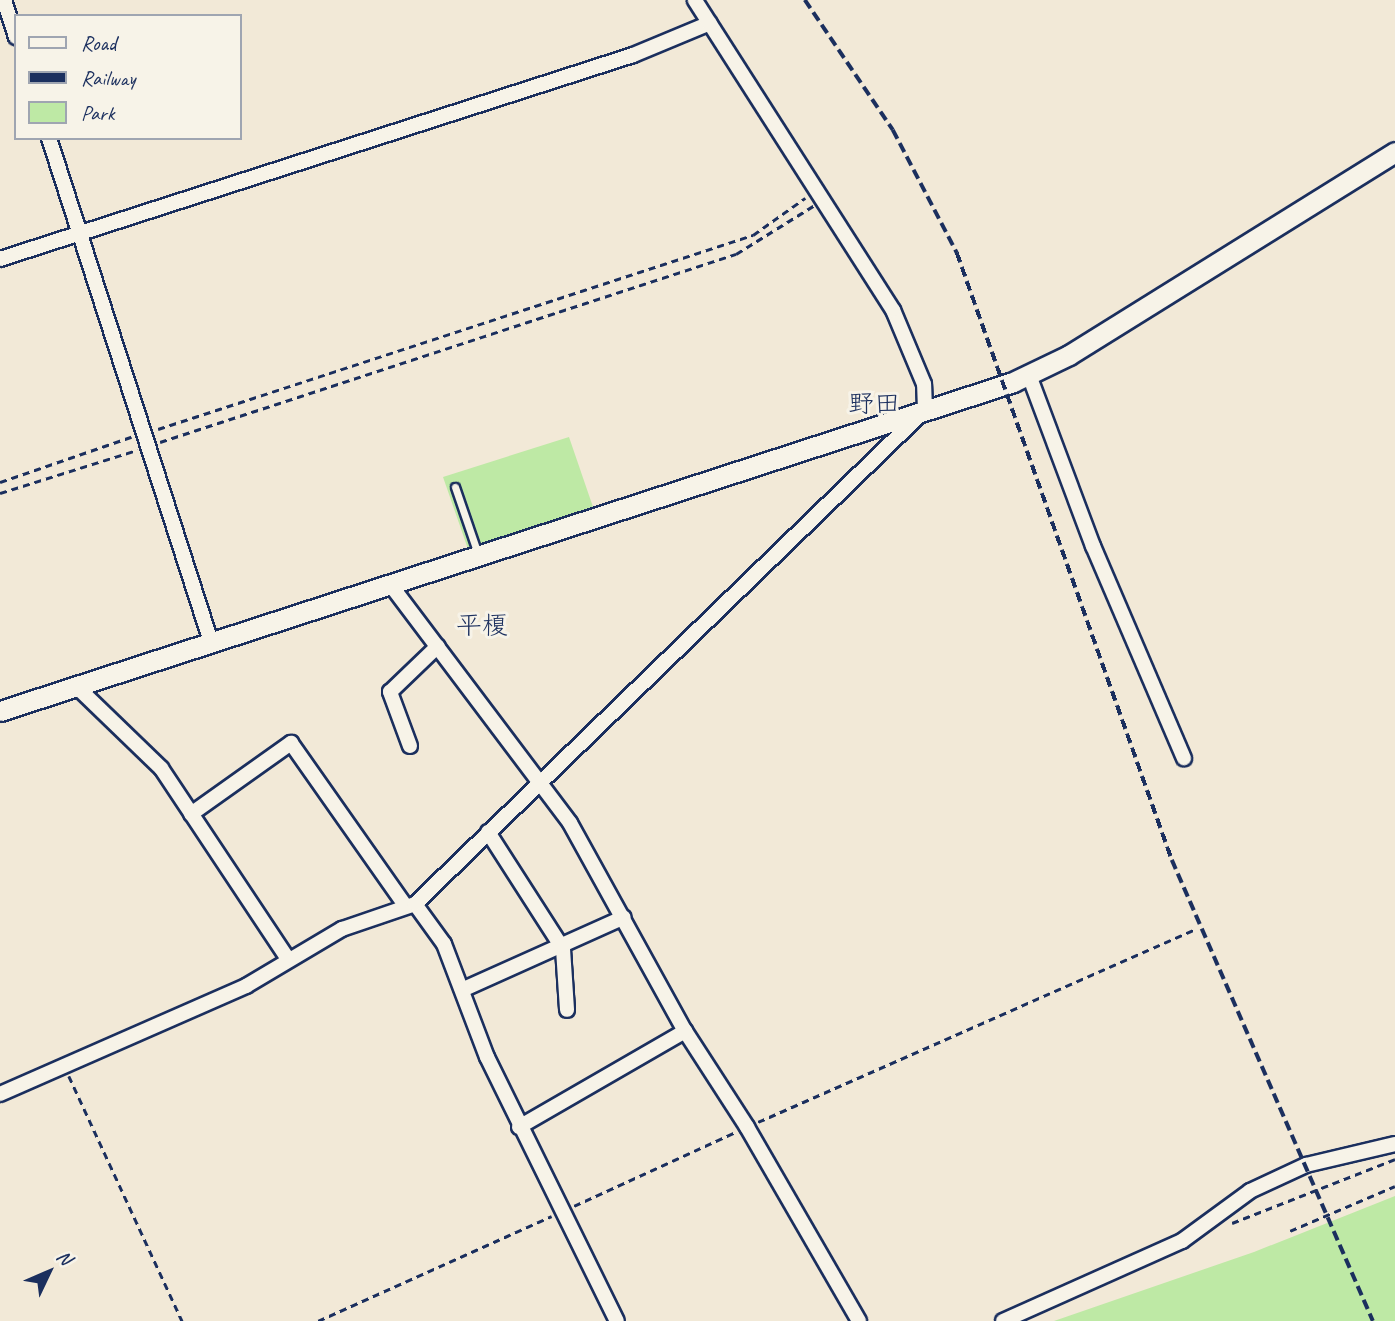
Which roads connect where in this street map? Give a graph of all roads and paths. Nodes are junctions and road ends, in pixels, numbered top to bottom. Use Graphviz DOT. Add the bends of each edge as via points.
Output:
graph roads {
  1 [pos="4,0"];
  2 [pos="695,0"];
  3 [pos="710,23"];
  4 [pos="14,31"];
  5 [pos="50,140"];
  6 [pos="1395,152"];
  7 [pos="819,195"];
  8 [pos="80,233"];
  9 [pos="0,259"];
  10 [pos="1029,375"];
  11 [pos="925,410"];
  12 [pos="146,439"];
  13 [pos="0,482"];
  14 [pos="455,487"];
  15 [pos="0,493"];
  16 [pos="478,555"];
  17 [pos="390,584"];
  18 [pos="211,642"];
  19 [pos="438,646"];
  20 [pos="76,687"];
  21 [pos="0,711"];
  22 [pos="410,746"];
  23 [pos="1184,758"];
  24 [pos="542,781"];
  25 [pos="191,814"];
  26 [pos="488,832"];
  27 [pos="410,904"];
  28 [pos="624,917"];
  29 [pos="1195,929"];
  30 [pos="558,943"];
  31 [pos="288,959"];
  32 [pos="464,989"];
  33 [pos="567,1010"];
  34 [pos="685,1031"];
  35 [pos="66,1068"];
  36 [pos="0,1094"];
  37 [pos="519,1127"];
  38 [pos="747,1127"];
  39 [pos="1395,1144"];
  40 [pos="1395,1160"];
  41 [pos="1395,1186"];
  42 [pos="566,1210"];
  43 [pos="1229,1224"];
  44 [pos="1290,1231"];
  45 [pos="181,1321"];
  46 [pos="318,1321"];
  47 [pos="617,1321"];
  48 [pos="859,1321"];
  49 [pos="1003,1321"];
  1 -- 4 [label="street"];
  2 -- 3 [label="street"];
  3 -- 7 [label="street"];
  3 -- 8 [label="street" via="633,55"];
  5 -- 8 [label="street"];
  6 -- 10 [label="street" via="1081,348"];
  7 -- 11 [label="street" via="893,310 924,383"];
  7 -- 12 [label="path" via="753,235"];
  7 -- 12 [label="path" via="736,254"];
  8 -- 9 [label="street"];
  8 -- 12 [label="street"];
  10 -- 11 [label="street"];
  10 -- 23 [label="street" via="1093,546"];
  11 -- 16 [label="street"];
  11 -- 24 [label="street"];
  12 -- 13 [label="path"];
  12 -- 15 [label="path"];
  12 -- 18 [label="street"];
  14 -- 16 [label="lane"];
  16 -- 17 [label="street"];
  17 -- 18 [label="street"];
  17 -- 19 [label="street"];
  18 -- 20 [label="street"];
  19 -- 22 [label="street" via="390,692"];
  19 -- 24 [label="street"];
  20 -- 21 [label="street"];
  20 -- 25 [label="street" via="161,768"];
  24 -- 26 [label="street"];
  24 -- 28 [label="street"];
  25 -- 27 [label="street" via="291,743"];
  25 -- 31 [label="street"];
  26 -- 27 [label="street"];
  26 -- 30 [label="street"];
  27 -- 31 [label="street" via="342,929"];
  27 -- 32 [label="street" via="443,944"];
  28 -- 30 [label="street"];
  28 -- 34 [label="street"];
  29 -- 38 [label="path"];
  30 -- 32 [label="street"];
  30 -- 33 [label="street" via="563,949"];
  31 -- 35 [label="street" via="246,986"];
  32 -- 37 [label="street" via="487,1057"];
  34 -- 37 [label="street"];
  34 -- 38 [label="street"];
  35 -- 36 [label="street"];
  35 -- 45 [label="path"];
  37 -- 42 [label="street"];
  38 -- 42 [label="path"];
  38 -- 48 [label="street"];
  39 -- 49 [label="street" via="1306,1165 1250,1191 1182,1241"];
  40 -- 43 [label="path"];
  41 -- 44 [label="path"];
  42 -- 46 [label="path"];
  42 -- 47 [label="street"];
}
